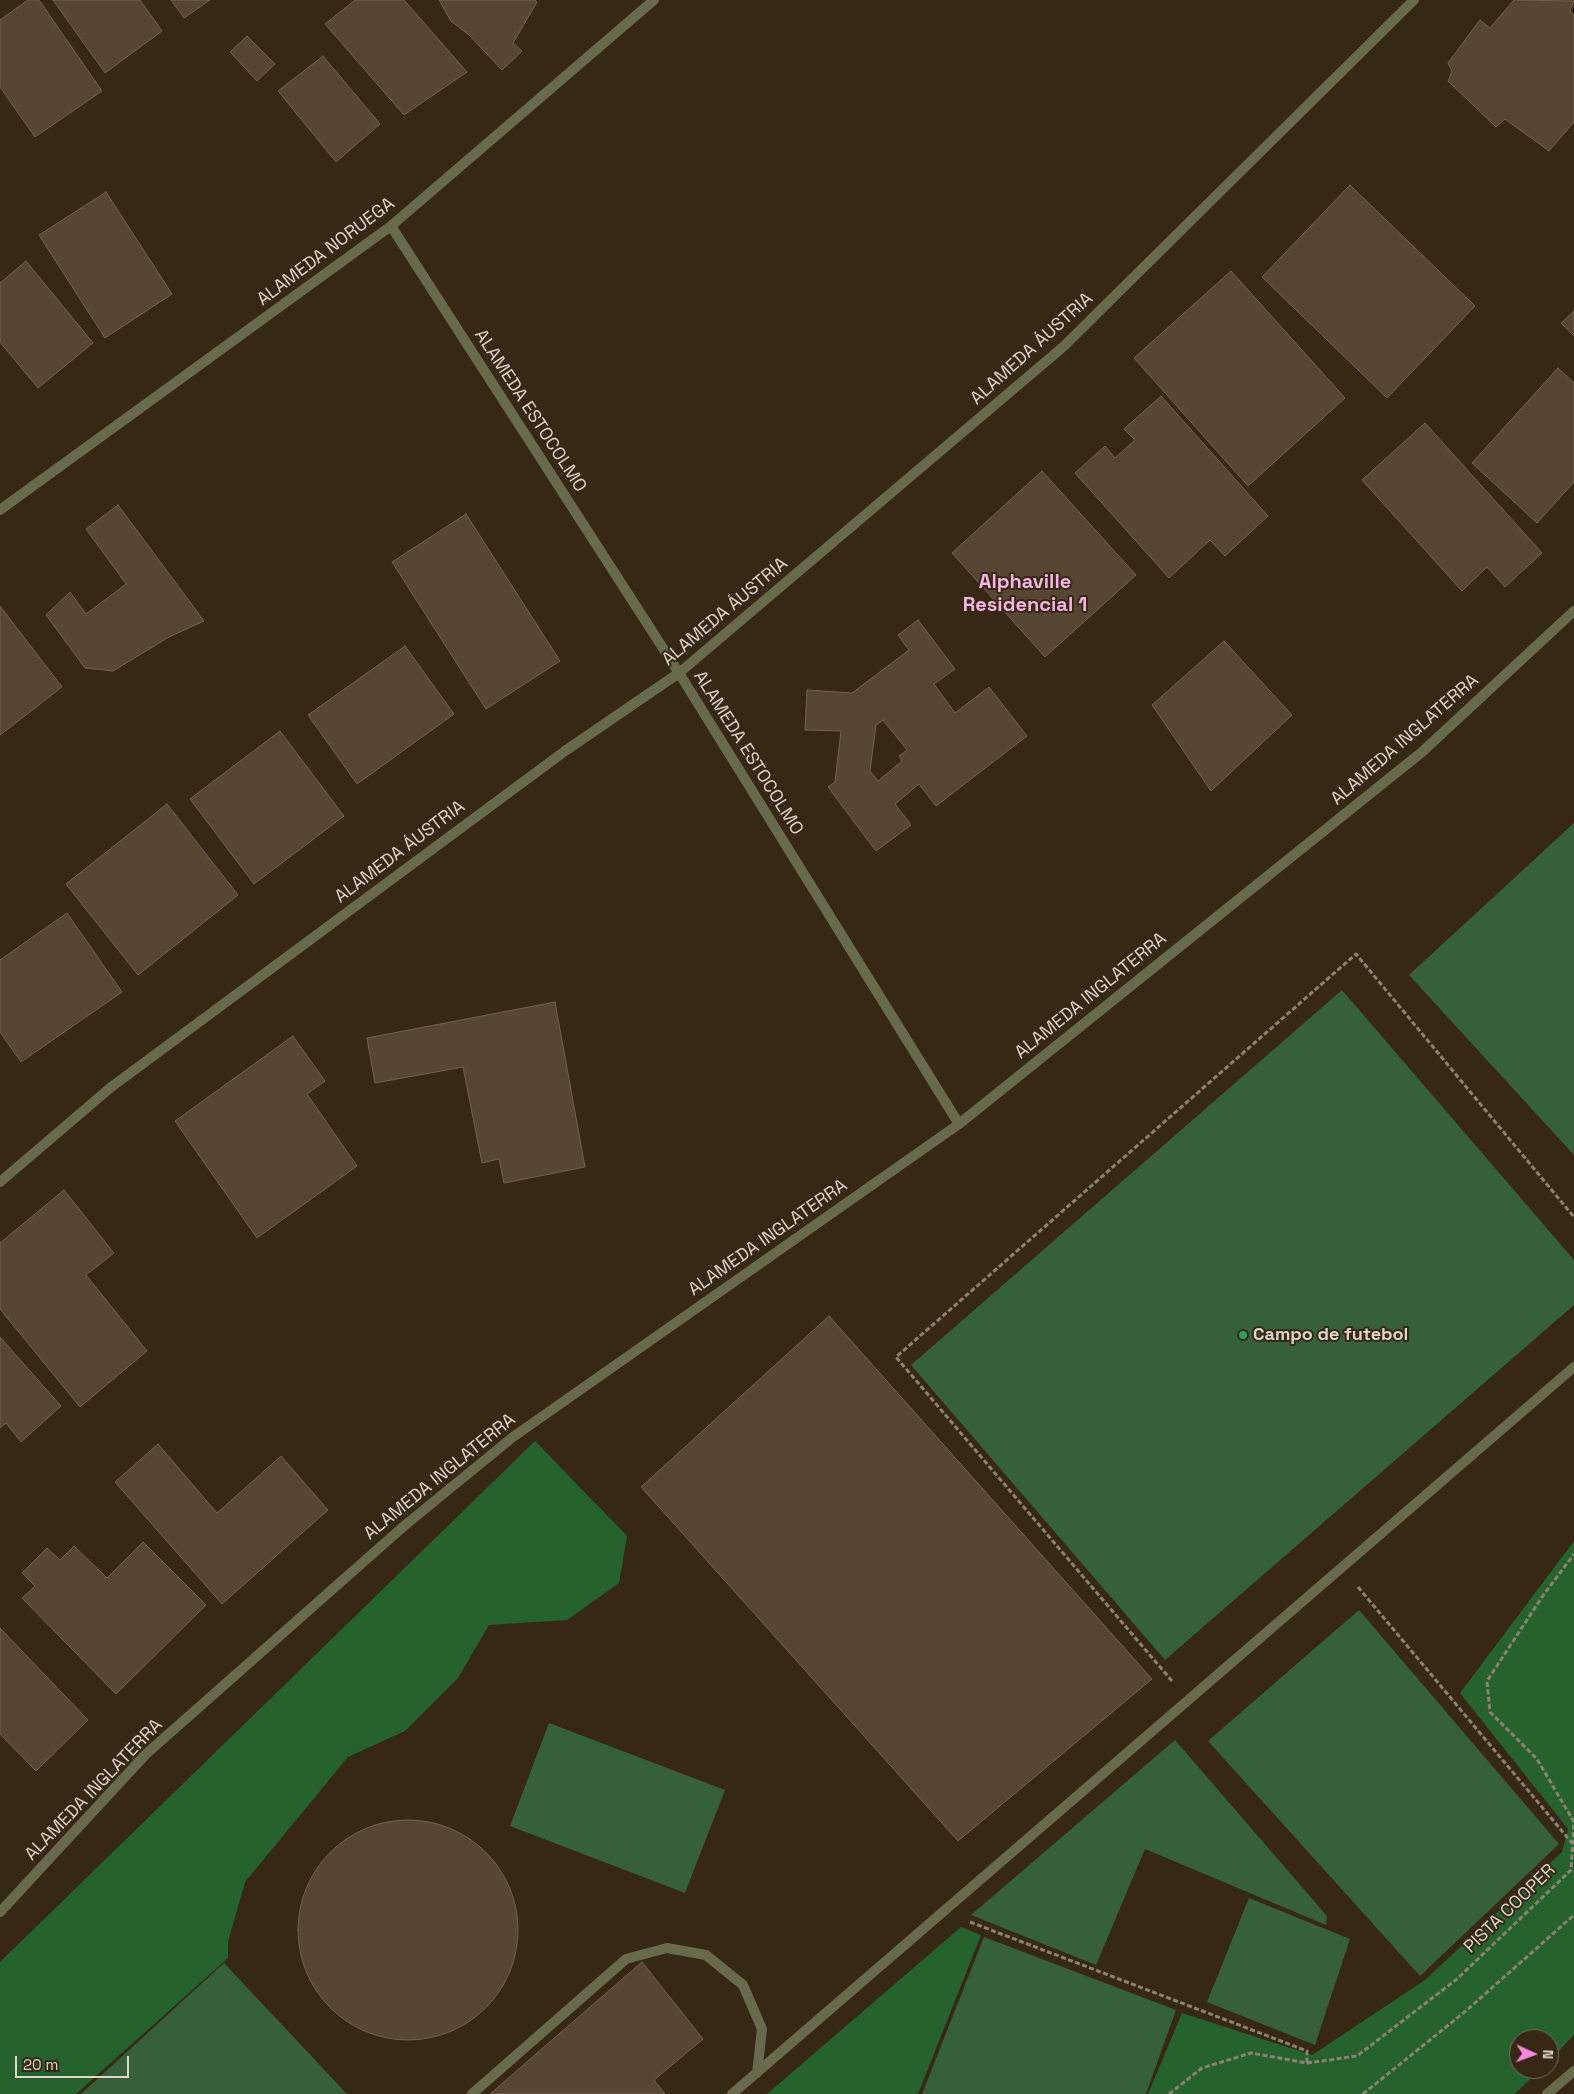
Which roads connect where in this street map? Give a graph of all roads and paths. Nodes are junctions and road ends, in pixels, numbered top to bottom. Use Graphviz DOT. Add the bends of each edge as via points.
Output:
graph roads {
  1 [pos="654,0"];
  2 [pos="1414,0"];
  3 [pos="391,226"];
  4 [pos="0,510"];
  5 [pos="1574,611"];
  6 [pos="679,673"];
  7 [pos="959,1124"];
  8 [pos="0,1182"];
  9 [pos="1574,1217"];
  10 [pos="1574,1367"];
  11 [pos="1574,1554"];
  12 [pos="1342,1567"];
  13 [pos="1188,1700"];
  14 [pos="1572,1843"];
  15 [pos="0,1912"];
  16 [pos="944,1912"];
  17 [pos="1574,1915"];
  18 [pos="1308,2063"];
  19 [pos="1574,2071"];
  20 [pos="757,2073"];
  21 [pos="472,2094"];
  22 [pos="732,2094"];
  23 [pos="1169,2094"];
  24 [pos="1363,2094"];
  25 [pos="1548,2094"];
  1 -- 3 [label="street, ALAMEDA NORUEGA"];
  2 -- 6 [label="street, ALAMEDA ÁUSTRIA" via="1063,346"];
  3 -- 4 [label="street, ALAMEDA NORUEGA"];
  3 -- 6 [label="street, ALAMEDA ESTOCOLMO"];
  5 -- 7 [label="street, ALAMEDA INGLATERRA" via="1422,752"];
  6 -- 7 [label="street, ALAMEDA ESTOCOLMO"];
  6 -- 8 [label="street, ALAMEDA ÁUSTRIA" via="565,750 110,1088"];
  7 -- 15 [label="street, ALAMEDA INGLATERRA" via="513,1437 404,1526 146,1754"];
  9 -- 13 [label="path" via="1356,954 896,1357"];
  10 -- 12 [label="street"];
  11 -- 14 [label="path, PISTA COOPER" via="1488,1681 1490,1712 1537,1759 1574,1822"];
  12 -- 13 [label="street"];
  12 -- 14 [label="path"];
  13 -- 16 [label="street"];
  14 -- 18 [label="path, PISTA COOPER" via="1571,1870 1457,1979 1357,2056"];
  16 -- 18 [label="path" via="1307,2051"];
  16 -- 20 [label="street"];
  17 -- 24 [label="path" via="1467,2010"];
  18 -- 23 [label="path, PISTA COOPER" via="1251,2053 1202,2068"];
  19 -- 25 [label="street"];
  20 -- 21 [label="street" via="762,2029 743,1984 706,1955 667,1948 626,1959"];
  20 -- 22 [label="street"];
}
